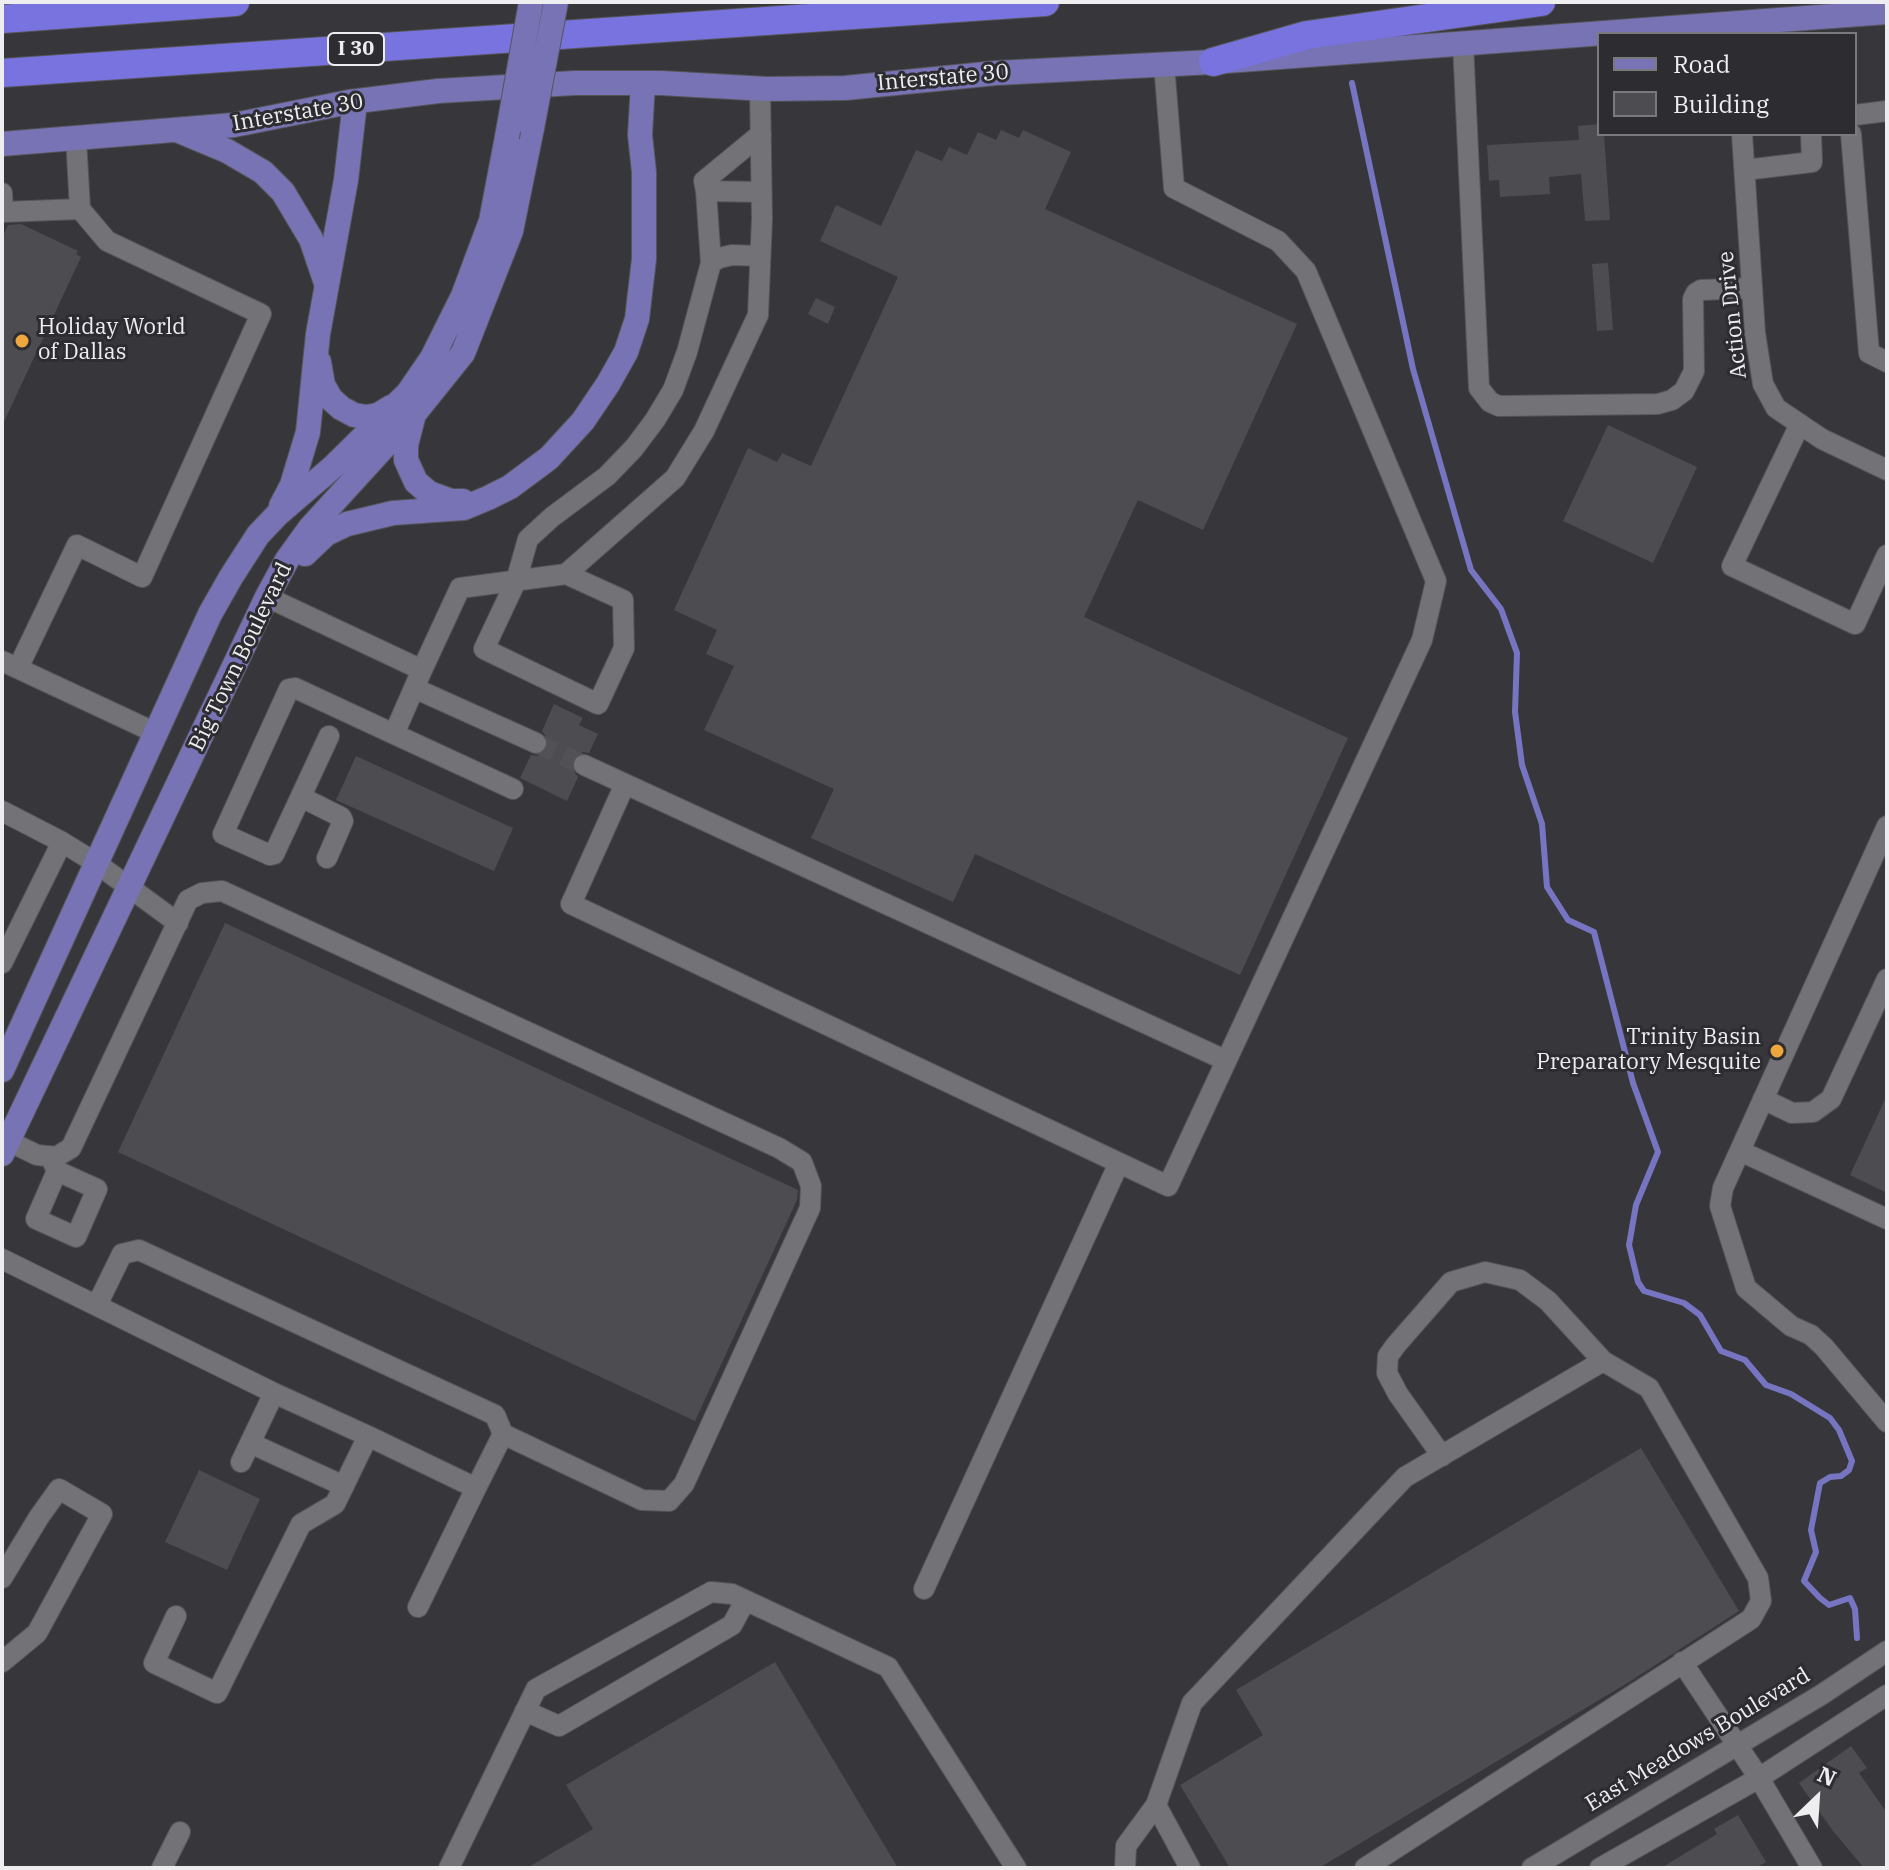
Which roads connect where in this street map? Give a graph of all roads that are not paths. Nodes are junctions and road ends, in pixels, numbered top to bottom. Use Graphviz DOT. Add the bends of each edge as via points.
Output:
graph roads {
  1 [pos="235,2"];
  2 [pos="531,2"];
  3 [pos="556,2"];
  4 [pos="1045,2"];
  5 [pos="1541,2"];
  6 [pos="1887,12"];
  7 [pos="2,19"];
  8 [pos="1736,28"];
  9 [pos="1663,32"];
  10 [pos="1597,36"];
  11 [pos="1463,43"];
  12 [pos="1213,62"];
  13 [pos="1164,64"];
  14 [pos="2,73"];
  15 [pos="643,83"];
  16 [pos="760,89"];
  17 [pos="355,102"];
  18 [pos="1887,111"];
  19 [pos="1857,115"];
  20 [pos="177,131"];
  21 [pos="761,134"];
  22 [pos="1742,136"];
  23 [pos="1811,136"];
  24 [pos="1851,136"];
  25 [pos="76,138"];
  26 [pos="2,144"];
  27 [pos="1745,170"];
  28 [pos="706,191"];
  29 [pos="761,192"];
  30 [pos="2,206"];
  31 [pos="80,209"];
  32 [pos="760,256"];
  33 [pos="711,263"];
  34 [pos="328,287"];
  35 [pos="1752,288"];
  36 [pos="318,334"];
  37 [pos="1887,362"];
  38 [pos="411,403"];
  39 [pos="1800,424"];
  40 [pos="1887,470"];
  41 [pos="481,501"];
  42 [pos="277,515"];
  43 [pos="1887,555"];
  44 [pos="566,574"];
  45 [pos="231,577"];
  46 [pos="516,581"];
  47 [pos="267,597"];
  48 [pos="10,664"];
  49 [pos="418,679"];
  50 [pos="156,733"];
  51 [pos="394,734"];
  52 [pos="329,736"];
  53 [pos="536,743"];
  54 [pos="584,765"];
  55 [pos="625,784"];
  56 [pos="513,789"];
  57 [pos="301,797"];
  58 [pos="2,811"];
  59 [pos="1887,826"];
  60 [pos="62,842"];
  61 [pos="327,858"];
  62 [pos="96,863"];
  63 [pos="130,889"];
  64 [pos="178,923"];
  65 [pos="2,963"];
  66 [pos="1887,979"];
  67 [pos="1225,1060"];
  68 [pos="2,1069"];
  69 [pos="1763,1099"];
  70 [pos="4,1144"];
  71 [pos="1740,1151"];
  72 [pos="1119,1163"];
  73 [pos="1887,1219"];
  74 [pos="2,1259"];
  75 [pos="97,1305"];
  76 [pos="1603,1361"];
  77 [pos="274,1393"];
  78 [pos="1887,1422"];
  79 [pos="503,1434"];
  80 [pos="368,1436"];
  81 [pos="250,1443"];
  82 [pos="1442,1456"];
  83 [pos="241,1462"];
  84 [pos="344,1486"];
  85 [pos="476,1488"];
  86 [pos="2,1578"];
  87 [pos="924,1589"];
  88 [pos="745,1601"];
  89 [pos="418,1607"];
  90 [pos="176,1616"];
  91 [pos="1887,1651"];
  92 [pos="2,1662"];
  93 [pos="1682,1662"];
  94 [pos="1887,1695"];
  95 [pos="525,1711"];
  96 [pos="1737,1745"];
  97 [pos="1759,1778"];
  98 [pos="1156,1805"];
  99 [pos="180,1832"];
  100 [pos="162,1868"];
  101 [pos="449,1868"];
  102 [pos="1016,1868"];
  103 [pos="1125,1868"];
  104 [pos="1190,1868"];
  105 [pos="1365,1868"];
  106 [pos="1532,1868"];
  107 [pos="1600,1868"];
  108 [pos="1812,1868"];
  1 -- 7 [label="highway"];
  2 -- 38 [label="main road, Big Town Boulevard, bridge" via="491,221 463,296"];
  3 -- 38 [label="main road, Big Town Boulevard, bridge" via="511,231 463,353"];
  4 -- 14 [label="highway, I 30"];
  5 -- 12 [label="highway" via="1307,35"];
  6 -- 8 [label="main road, Interstate 30"];
  8 -- 9 [label="main road, Interstate 30"];
  10 -- 11 [label="main road, Interstate 30"];
  11 -- 12 [label="main road, Interstate 30"];
  11 -- 35 [label="street" via="1479,388 1490,402 1499,406 1672,400 1684,391 1694,371 1696,293"];
  12 -- 13 [label="main road, Interstate 30"];
  13 -- 16 [label="main road, Interstate 30" via="845,88"];
  13 -- 67 [label="street" via="1174,188 1278,241 1306,271 1436,581 1422,640"];
  15 -- 16 [label="main road, Interstate 30"];
  15 -- 17 [label="main road, Interstate 30" via="438,91"];
  15 -- 41 [label="main road" via="644,259 637,319 626,352 565,443 510,487"];
  16 -- 21 [label="street"];
  17 -- 20 [label="main road, Interstate 30"];
  17 -- 34 [label="main road"];
  18 -- 19 [label="street"];
  20 -- 25 [label="main road, Interstate 30"];
  20 -- 34 [label="main road" via="227,151 263,172 283,192 311,239"];
  21 -- 28 [label="street" via="708,175"];
  21 -- 29 [label="street"];
  22 -- 27 [label="street, Action Drive"];
  23 -- 27 [label="street" via="1812,162"];
  24 -- 37 [label="street" via="1869,353"];
  25 -- 26 [label="main road, Interstate 30"];
  25 -- 31 [label="street"];
  27 -- 35 [label="street, Action Drive"];
  28 -- 29 [label="street"];
  28 -- 33 [label="street"];
  29 -- 32 [label="street"];
  30 -- 31 [label="street"];
  31 -- 48 [label="street" via="107,241 261,314 142,577 77,545"];
  32 -- 33 [label="street" via="732,255"];
  32 -- 44 [label="street" via="758,315 704,431 675,478"];
  33 -- 46 [label="street" via="681,372 655,420 607,476 528,539"];
  34 -- 36 [label="main road"];
  35 -- 39 [label="street, Action Drive" via="1763,384 1776,408"];
  36 -- 38 [label="main road" via="323,385 341,408 354,415 378,415"];
  36 -- 42 [label="main road" via="308,432"];
  38 -- 41 [label="main road" via="406,460 416,482 451,501"];
  38 -- 42 [label="main road, Big Town Boulevard"];
  38 -- 47 [label="main road, Big Town Boulevard" via="310,528"];
  39 -- 40 [label="street, Action Drive"];
  39 -- 43 [label="street" via="1732,566 1855,624"];
  41 -- 47 [label="main road" via="464,508 393,513 347,524 310,548"];
  42 -- 45 [label="main road, Big Town Boulevard"];
  44 -- 46 [label="street"];
  44 -- 46 [label="street" via="623,600 624,648 598,704 484,649"];
  45 -- 47 [label="main road"];
  45 -- 50 [label="main road, Big Town Boulevard"];
  46 -- 49 [label="street" via="460,588"];
  47 -- 49 [label="street"];
  47 -- 63 [label="main road, Big Town Boulevard"];
  48 -- 50 [label="street"];
  49 -- 51 [label="street"];
  49 -- 53 [label="street"];
  50 -- 62 [label="main road, Big Town Boulevard"];
  51 -- 56 [label="street"];
  51 -- 57 [label="street" via="289,689 223,834 274,854"];
  52 -- 57 [label="street"];
  54 -- 55 [label="street"];
  55 -- 67 [label="street"];
  55 -- 72 [label="street" via="571,904"];
  57 -- 61 [label="street" via="343,821"];
  58 -- 60 [label="street"];
  59 -- 69 [label="street"];
  60 -- 62 [label="street"];
  60 -- 65 [label="street"];
  62 -- 63 [label="street"];
  62 -- 68 [label="main road, Big Town Boulevard"];
  63 -- 64 [label="street"];
  63 -- 70 [label="main road, Big Town Boulevard"];
  64 -- 70 [label="street" via="71,1148 54,1164"];
  64 -- 79 [label="street" via="188,900 222,891 802,1162 811,1186 810,1208 684,1484 669,1501 642,1500"];
  66 -- 69 [label="street" via="1831,1099 1813,1112 1792,1113"];
  67 -- 72 [label="street" via="1168,1186"];
  69 -- 71 [label="street"];
  71 -- 73 [label="street"];
  71 -- 78 [label="street" via="1720,1206 1746,1288 1824,1347"];
  72 -- 87 [label="street"];
  74 -- 75 [label="street"];
  75 -- 77 [label="street"];
  75 -- 79 [label="street" via="122,1254 139,1250 495,1415"];
  76 -- 82 [label="street"];
  76 -- 82 [label="street" via="1548,1301 1520,1280 1485,1272 1451,1282 1388,1356 1387,1373"];
  76 -- 93 [label="street" via="1649,1388 1758,1578 1761,1601 1751,1619"];
  77 -- 80 [label="street"];
  77 -- 81 [label="street"];
  79 -- 85 [label="street"];
  80 -- 84 [label="street"];
  80 -- 85 [label="street"];
  81 -- 83 [label="street"];
  81 -- 84 [label="street"];
  82 -- 98 [label="street" via="1405,1477 1192,1703"];
  84 -- 90 [label="street" via="335,1504 301,1524 217,1693 154,1663"];
  85 -- 89 [label="street"];
  86 -- 92 [label="street" via="59,1489 102,1514 37,1633"];
  88 -- 95 [label="street" via="711,1592 694,1600 536,1689"];
  88 -- 95 [label="street" via="732,1625 559,1726"];
  88 -- 102 [label="street" via="888,1667"];
  91 -- 96 [label="street, East Meadows Boulevard"];
  93 -- 96 [label="street"];
  93 -- 105 [label="street"];
  94 -- 97 [label="street"];
  95 -- 101 [label="street"];
  96 -- 97 [label="street"];
  96 -- 106 [label="street, East Meadows Boulevard"];
  97 -- 107 [label="street"];
  97 -- 108 [label="street"];
  98 -- 103 [label="street" via="1126,1846"];
  98 -- 104 [label="street"];
  99 -- 100 [label="street"];
}
